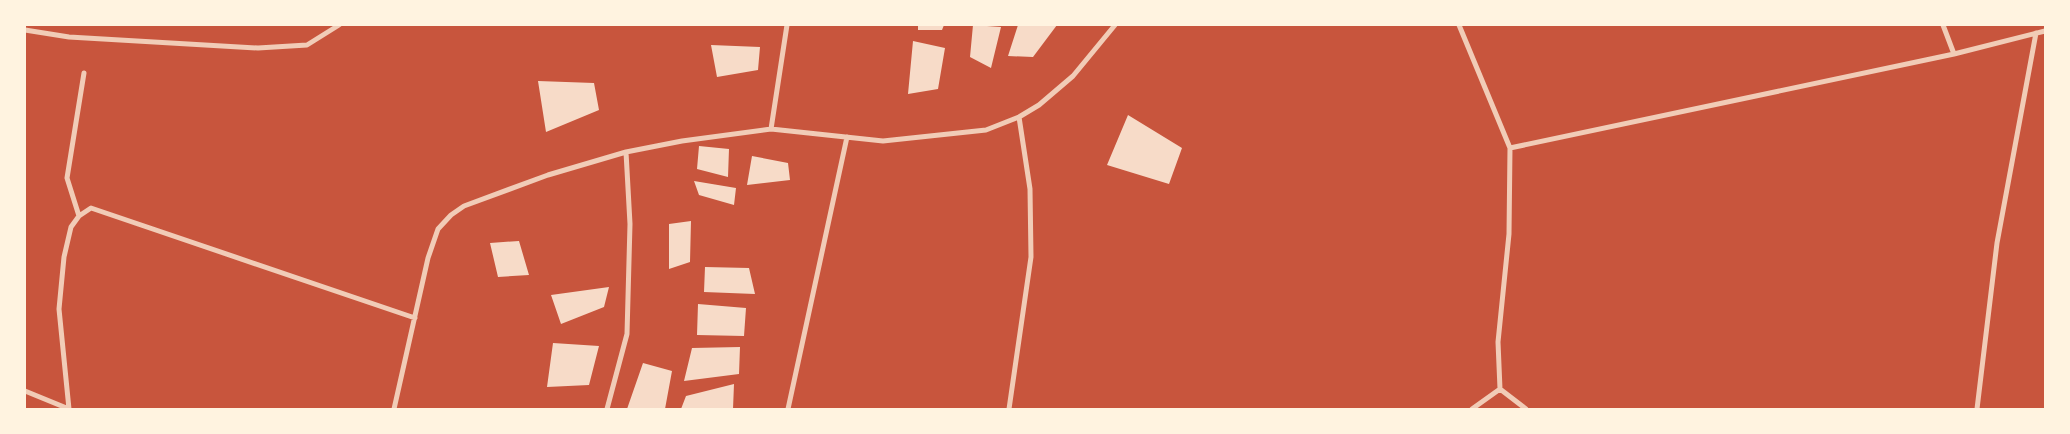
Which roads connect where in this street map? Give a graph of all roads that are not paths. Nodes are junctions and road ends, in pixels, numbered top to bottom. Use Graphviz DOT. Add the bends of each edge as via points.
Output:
graph roads {
  1 [pos="339,25"];
  2 [pos="787,25"];
  3 [pos="1115,25"];
  4 [pos="1459,25"];
  5 [pos="1943,25"];
  6 [pos="25,30"];
  7 [pos="2045,31"];
  8 [pos="2036,34"];
  9 [pos="1954,54"];
  10 [pos="84,73"];
  11 [pos="1018,117"];
  12 [pos="771,129"];
  13 [pos="847,137"];
  14 [pos="1510,148"];
  15 [pos="626,152"];
  16 [pos="78,216"];
  17 [pos="415,318"];
  18 [pos="1500,389"];
  19 [pos="25,391"];
  20 [pos="69,409"];
  21 [pos="394,409"];
  22 [pos="607,409"];
  23 [pos="788,409"];
  24 [pos="1009,409"];
  25 [pos="1472,409"];
  26 [pos="1526,409"];
  27 [pos="1977,409"];
  1 -- 6 [label="street" via="307,45 258,48 69,37"];
  2 -- 12 [label="street"];
  3 -- 11 [label="street" via="1073,76 1039,105"];
  4 -- 14 [label="street"];
  5 -- 9 [label="street"];
  7 -- 8 [label="street"];
  8 -- 9 [label="street"];
  8 -- 27 [label="street" via="1997,243"];
  9 -- 14 [label="street"];
  10 -- 16 [label="street" via="67,178"];
  11 -- 13 [label="street" via="986,130 882,141"];
  11 -- 24 [label="street" via="1030,189 1031,257"];
  12 -- 13 [label="street"];
  12 -- 15 [label="street"];
  13 -- 23 [label="street"];
  14 -- 18 [label="street" via="1509,234 1498,342"];
  15 -- 17 [label="street" via="548,175 464,206 451,215 438,229"];
  15 -- 22 [label="street" via="630,224 627,334"];
  16 -- 17 [label="street" via="91,208"];
  16 -- 20 [label="street" via="64,257 59,309"];
  17 -- 21 [label="street"];
  18 -- 25 [label="street"];
  18 -- 26 [label="street"];
  19 -- 20 [label="street"];
}
